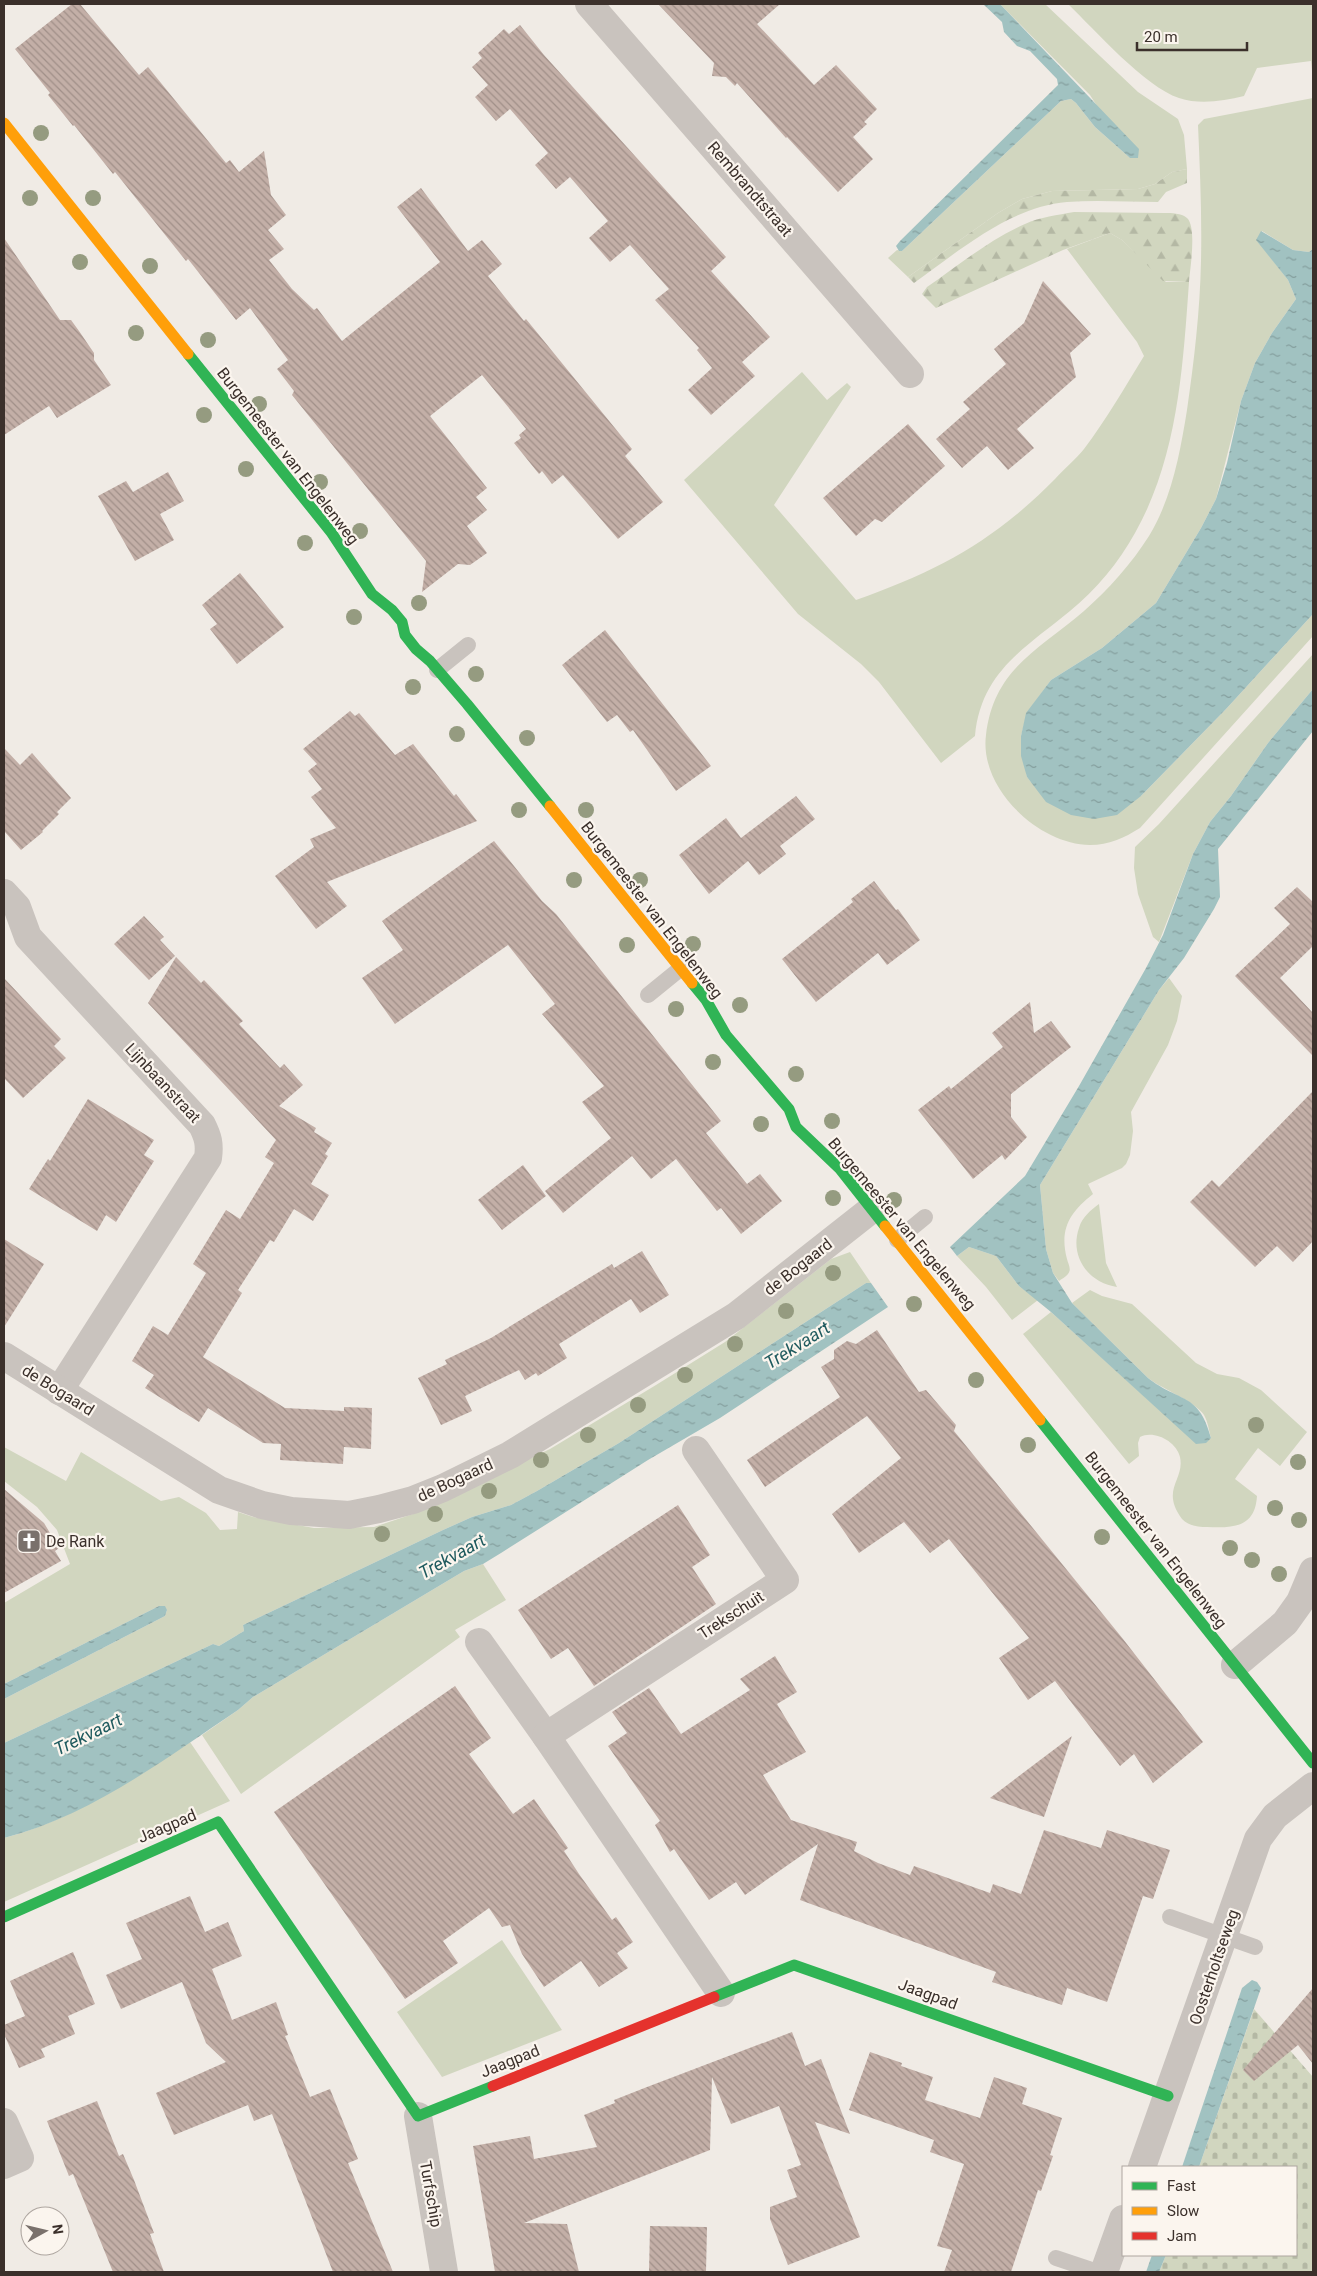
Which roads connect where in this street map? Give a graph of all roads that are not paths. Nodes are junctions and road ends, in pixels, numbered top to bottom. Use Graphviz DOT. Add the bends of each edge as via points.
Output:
graph roads {
  1 [pos="589,4"];
  2 [pos="4,122"];
  3 [pos="910,374"];
  4 [pos="468,645"];
  5 [pos="437,670"];
  6 [pos="4,892"];
  7 [pos="680,969"];
  8 [pos="648,995"];
  9 [pos="872,1210"];
  10 [pos="925,1218"];
  11 [pos="897,1240"];
  12 [pos="4,1356"];
  13 [pos="60,1391"];
  14 [pos="696,1450"];
  15 [pos="1312,1580"];
  16 [pos="479,1642"];
  17 [pos="1235,1666"];
  18 [pos="546,1736"];
  19 [pos="1313,1763"];
  20 [pos="1313,1786"];
  21 [pos="4,1917"];
  22 [pos="1170,1917"];
  23 [pos="1225,1937"];
  24 [pos="1255,1947"];
  25 [pos="722,1993"];
  26 [pos="1168,2096"];
  27 [pos="418,2116"];
  28 [pos="4,2122"];
  29 [pos="4,2165"];
  30 [pos="1142,2166"];
  31 [pos="1122,2222"];
  32 [pos="1056,2258"];
  33 [pos="444,2272"];
  34 [pos="1098,2272"];
  35 [pos="1104,2272"];
  1 -- 3 [label="street, Rembrandtstraat"];
  2 -- 5 [label="street, Burgemeester van Engelenweg" via="331,532 372,594 392,610 402,622 405,635"];
  4 -- 5 [label="lane"];
  5 -- 7 [label="street, Burgemeester van Engelenweg" via="468,704"];
  6 -- 13 [label="street, Lijnbaanstraat" via="17,907 28,937 202,1125 210,1148 208,1158"];
  7 -- 8 [label="lane"];
  7 -- 9 [label="street, Burgemeester van Engelenweg" via="706,1000 726,1035 785,1102 792,1122 802,1135 813,1141 840,1169"];
  9 -- 11 [label="street, Burgemeester van Engelenweg"];
  9 -- 13 [label="street, de Bogaard" via="736,1316 510,1455 443,1488 379,1510 348,1514 300,1512 262,1505 219,1490"];
  10 -- 11 [label="lane"];
  11 -- 17 [label="street, Burgemeester van Engelenweg"];
  12 -- 13 [label="street, de Bogaard"];
  14 -- 18 [label="street, Trekschuit" via="784,1580"];
  15 -- 17 [label="street" via="1285,1623"];
  16 -- 18 [label="street"];
  17 -- 19 [label="street, Burgemeester van Engelenweg"];
  18 -- 25 [label="street"];
  20 -- 23 [label="street, Oosterholtseweg" via="1275,1816 1263,1830"];
  21 -- 27 [label="street, Jaagpad" via="218,1822"];
  22 -- 23 [label="lane"];
  23 -- 24 [label="lane"];
  23 -- 26 [label="street, Oosterholtseweg"];
  25 -- 26 [label="street, Jaagpad" via="794,1965"];
  25 -- 27 [label="street, Jaagpad"];
  26 -- 30 [label="street, Oosterholtseweg"];
  27 -- 33 [label="street, Turfschip"];
  28 -- 29 [label="street" via="20,2158"];
  31 -- 35 [label="street"];
  32 -- 34 [label="lane"];
}
